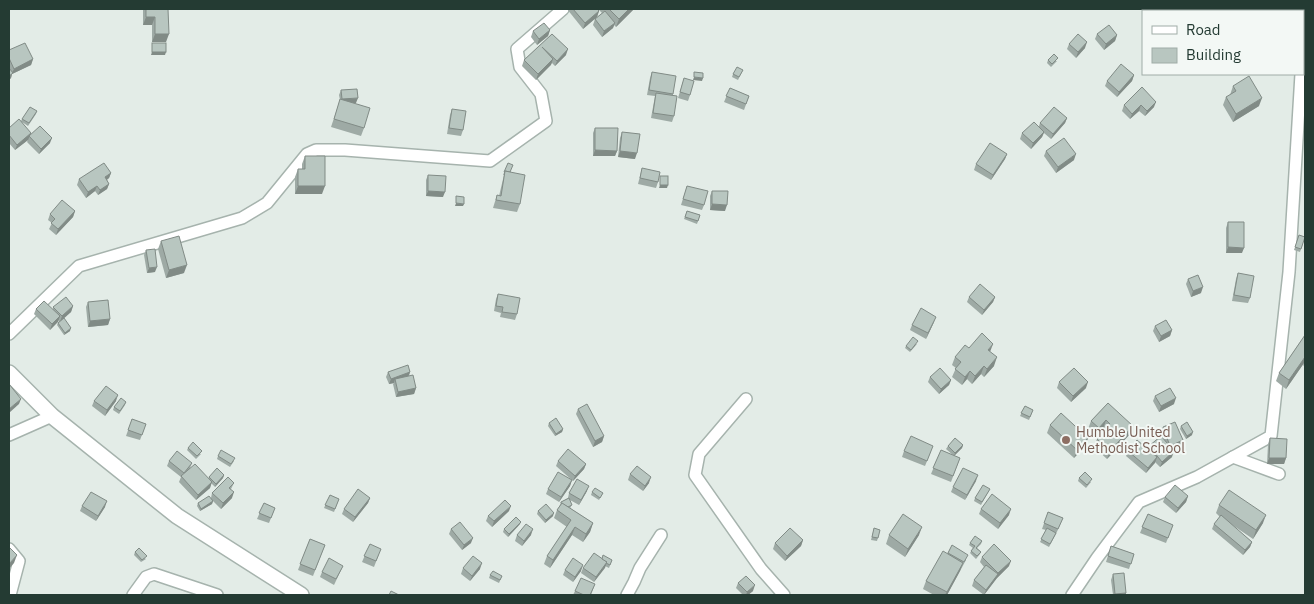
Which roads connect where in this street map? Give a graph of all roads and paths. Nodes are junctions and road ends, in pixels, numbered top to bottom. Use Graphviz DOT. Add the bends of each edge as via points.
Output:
graph roads {
  1 [pos="563,9"];
  2 [pos="1301,75"];
  3 [pos="9,334"];
  4 [pos="9,373"];
  5 [pos="746,399"];
  6 [pos="52,416"];
  7 [pos="9,435"];
  8 [pos="1233,457"];
  9 [pos="1279,474"];
  10 [pos="661,535"];
  11 [pos="9,549"];
  12 [pos="10,595"];
  13 [pos="133,595"];
  14 [pos="217,595"];
  15 [pos="301,595"];
  16 [pos="627,595"];
  17 [pos="784,595"];
  18 [pos="1072,595"];
  1 -- 3 [label="street" via="517,49 520,66 541,94 546,121 490,161 316,150 308,154 267,203 242,218 80,266"];
  2 -- 8 [label="street" via="1290,272 1271,436"];
  4 -- 6 [label="street"];
  5 -- 17 [label="street" via="699,454 695,476"];
  6 -- 7 [label="street"];
  6 -- 15 [label="street" via="177,516"];
  8 -- 9 [label="street"];
  8 -- 18 [label="street" via="1139,502"];
  10 -- 16 [label="street"];
  11 -- 12 [label="street" via="19,561"];
  13 -- 14 [label="street" via="146,577 154,574"];
}
